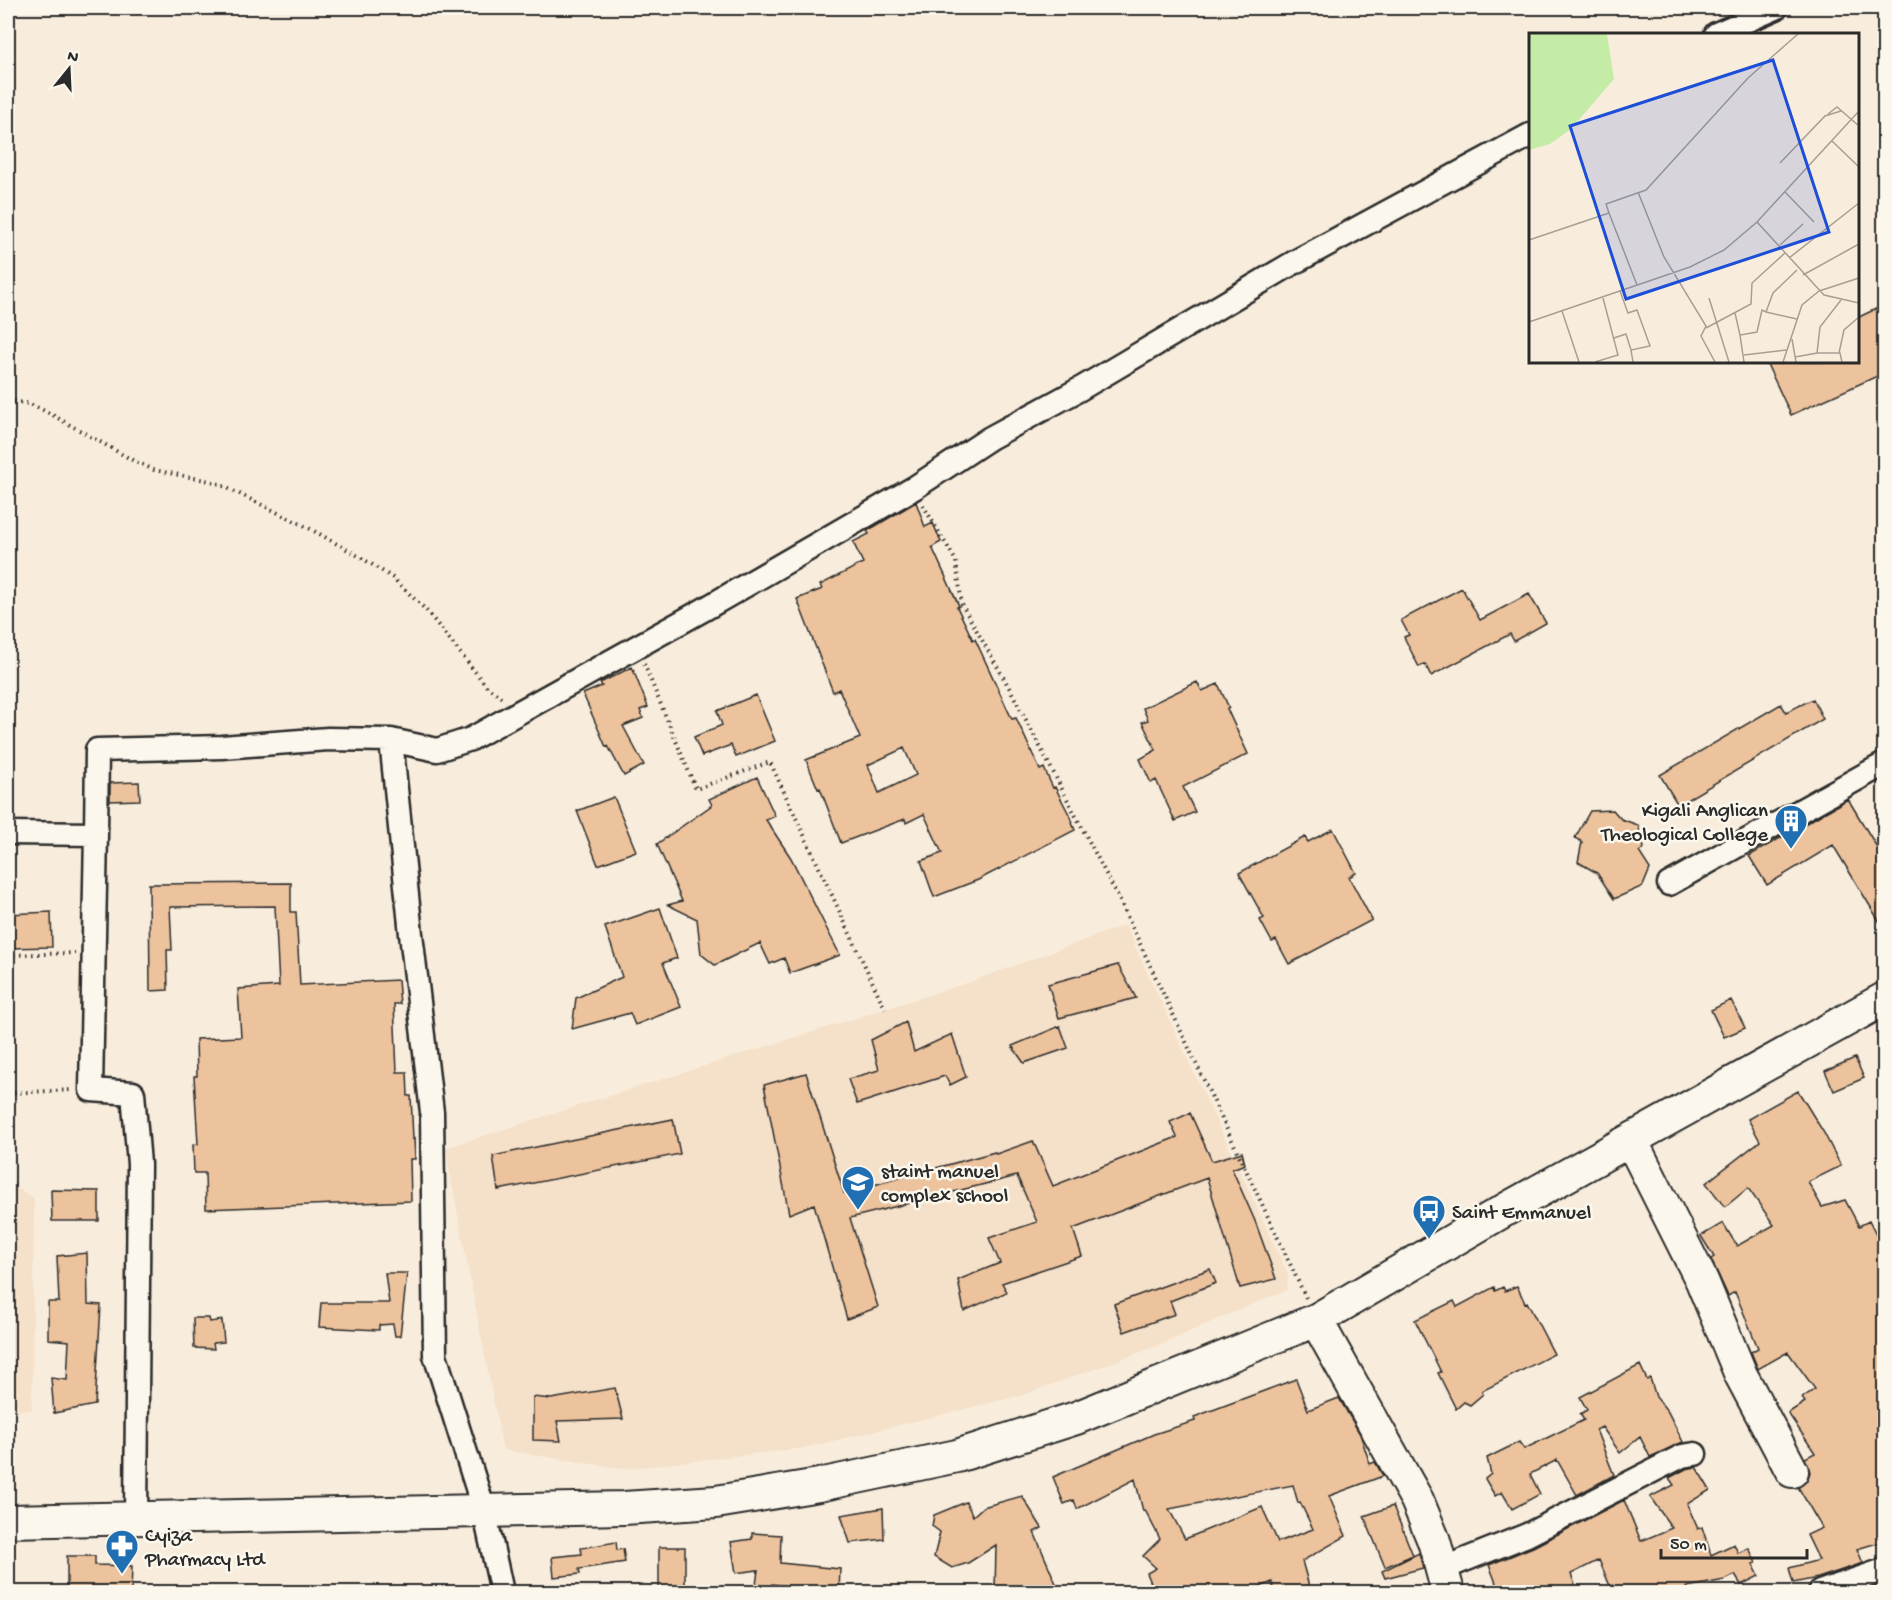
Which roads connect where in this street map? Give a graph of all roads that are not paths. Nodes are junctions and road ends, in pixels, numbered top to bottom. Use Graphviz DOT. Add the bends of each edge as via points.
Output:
graph roads {
  1 [pos="1776,8"];
  2 [pos="1718,33"];
  3 [pos="1529,136"];
  4 [pos="391,740"];
  5 [pos="1884,764"];
  6 [pos="8,832"];
  7 [pos="96,834"];
  8 [pos="1669,884"];
  9 [pos="1884,999"];
  10 [pos="1631,1140"];
  11 [pos="1316,1320"];
  12 [pos="1695,1454"];
  13 [pos="1792,1471"];
  14 [pos="484,1510"];
  15 [pos="136,1518"];
  16 [pos="8,1521"];
  17 [pos="1884,1570"];
  18 [pos="1445,1581"];
  19 [pos="502,1593"];
  20 [pos="1820,1593"];
  1 -- 2 [label="street"];
  3 -- 4 [label="street" via="1293,263 990,438 914,488 471,739 437,750"];
  4 -- 7 [label="street" via="97,750"];
  4 -- 14 [label="street" via="432,1112 435,1355"];
  5 -- 8 [label="street"];
  6 -- 7 [label="street"];
  7 -- 15 [label="street" via="91,1090 133,1093 138,1164"];
  9 -- 10 [label="street"];
  10 -- 11 [label="street"];
  10 -- 13 [label="street" via="1702,1281 1741,1375"];
  11 -- 14 [label="street" via="1076,1418 957,1456 716,1502"];
  11 -- 18 [label="street" via="1417,1500"];
  12 -- 18 [label="street" via="1682,1456"];
  14 -- 15 [label="street"];
  14 -- 19 [label="street"];
  15 -- 16 [label="street"];
  17 -- 20 [label="street"];
}
